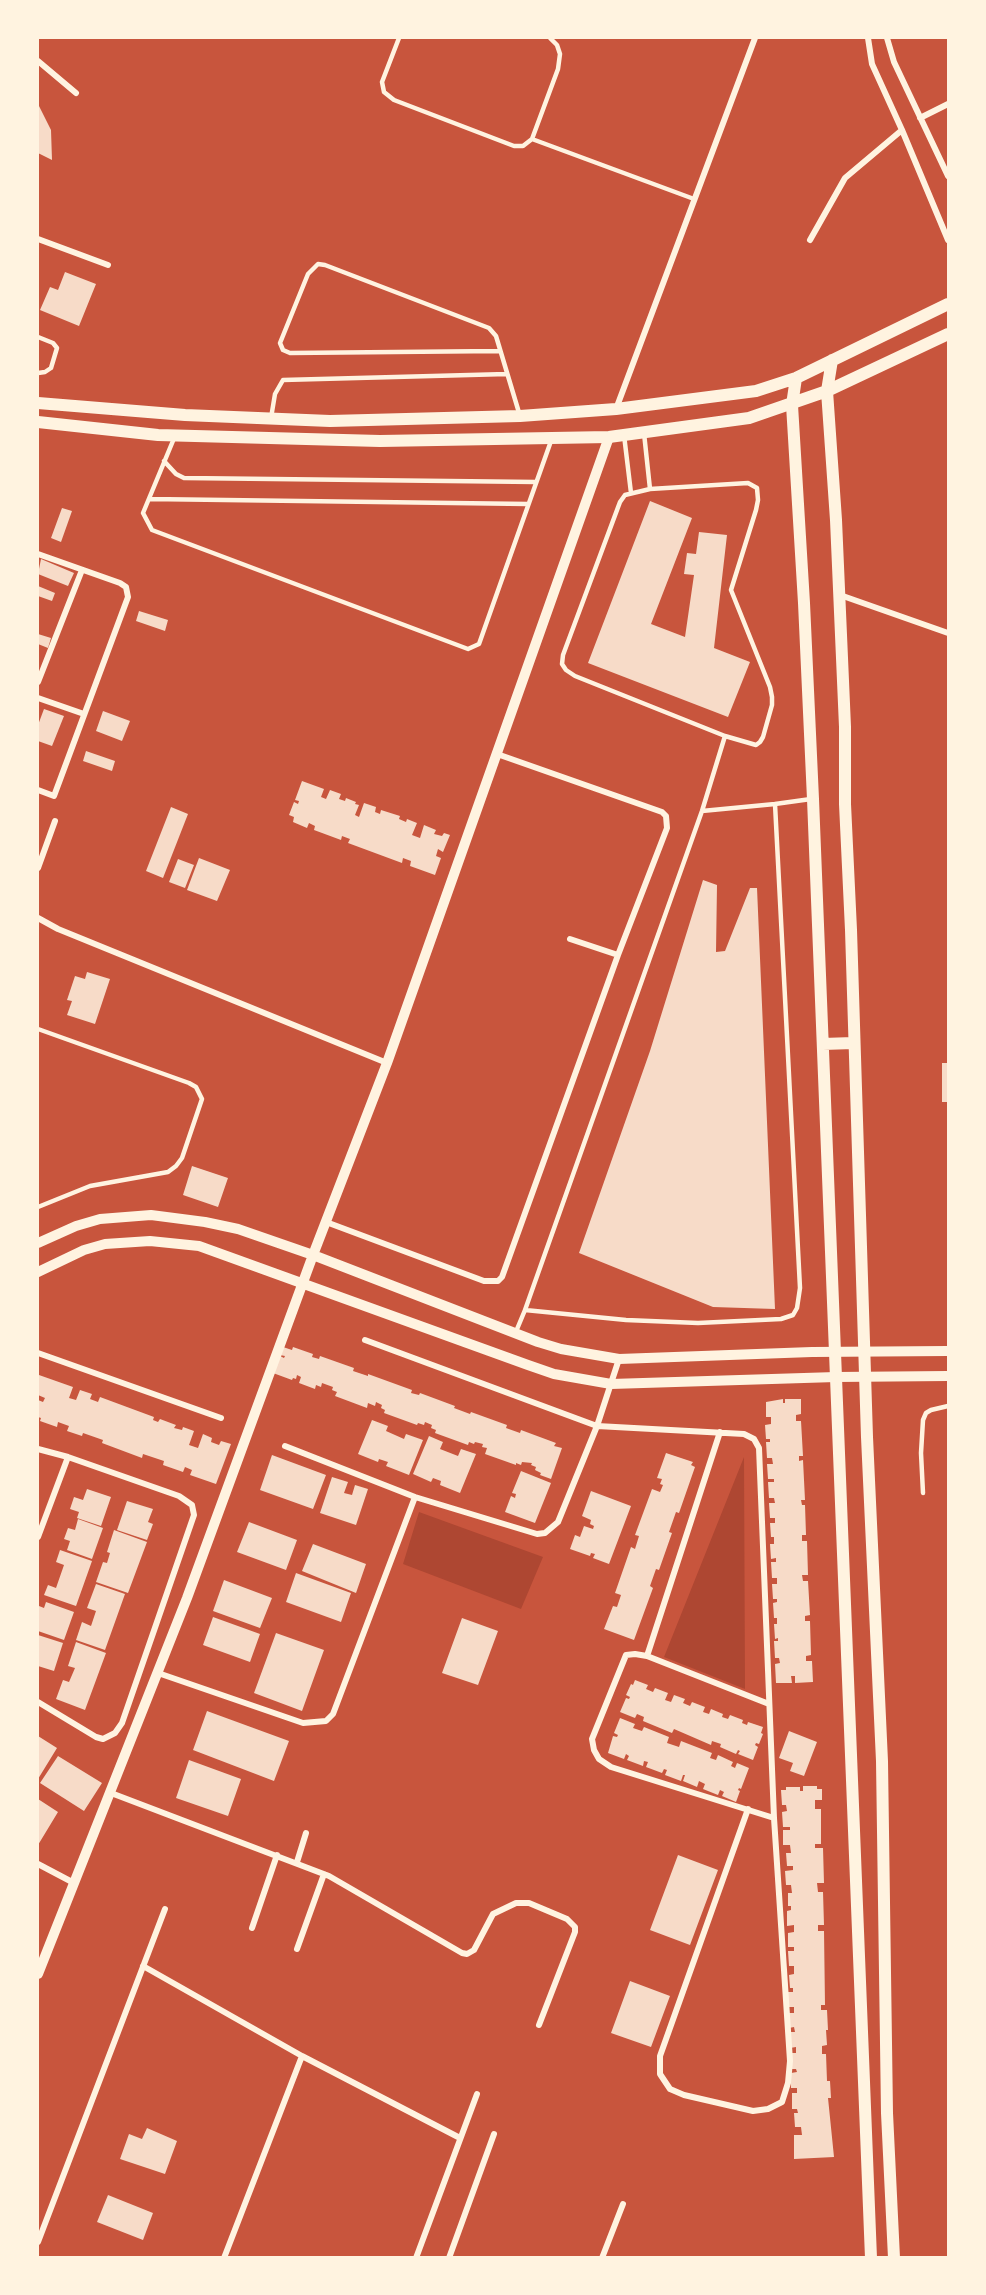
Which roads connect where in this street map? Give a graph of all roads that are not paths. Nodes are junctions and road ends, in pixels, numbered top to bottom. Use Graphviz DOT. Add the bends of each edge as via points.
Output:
graph roads {
  1 [pos="399,38"];
  2 [pos="550,38"];
  3 [pos="755,38"];
  4 [pos="868,38"];
  5 [pos="887,38"];
  6 [pos="38,61"];
  7 [pos="76,93"];
  8 [pos="948,104"];
  9 [pos="920,118"];
  10 [pos="902,130"];
  11 [pos="532,139"];
  12 [pos="948,176"];
  13 [pos="694,199"];
  14 [pos="38,238"];
  15 [pos="810,240"];
  16 [pos="948,240"];
  17 [pos="108,265"];
  18 [pos="948,304"];
  19 [pos="948,334"];
  20 [pos="38,337"];
  21 [pos="500,351"];
  22 [pos="832,360"];
  23 [pos="38,373"];
  24 [pos="507,374"];
  25 [pos="796,378"];
  26 [pos="827,391"];
  27 [pos="38,403"];
  28 [pos="792,405"];
  29 [pos="616,409"];
  30 [pos="520,416"];
  31 [pos="271,419"];
  32 [pos="38,423"];
  33 [pos="644,433"];
  34 [pos="175,435"];
  35 [pos="624,435"];
  36 [pos="609,437"];
  37 [pos="552,438"];
  38 [pos="164,461"];
  39 [pos="536,483"];
  40 [pos="650,489"];
  41 [pos="630,493"];
  42 [pos="149,499"];
  43 [pos="528,504"];
  44 [pos="38,554"];
  45 [pos="82,570"];
  46 [pos="840,595"];
  47 [pos="948,633"];
  48 [pos="38,682"];
  49 [pos="38,698"];
  50 [pos="84,714"];
  51 [pos="725,736"];
  52 [pos="497,754"];
  53 [pos="38,790"];
  54 [pos="813,799"];
  55 [pos="775,804"];
  56 [pos="702,811"];
  57 [pos="55,821"];
  58 [pos="38,868"];
  59 [pos="38,918"];
  60 [pos="570,939"];
  61 [pos="618,955"];
  62 [pos="38,1029"];
  63 [pos="853,1043"];
  64 [pos="823,1044"];
  65 [pos="387,1063"];
  66 [pos="38,1207"];
  67 [pos="326,1222"];
  68 [pos="38,1244"];
  69 [pos="313,1255"];
  70 [pos="38,1272"];
  71 [pos="304,1283"];
  72 [pos="525,1310"];
  73 [pos="514,1334"];
  74 [pos="365,1340"];
  75 [pos="948,1351"];
  76 [pos="834,1352"];
  77 [pos="38,1353"];
  78 [pos="865,1353"];
  79 [pos="619,1359"];
  80 [pos="948,1376"];
  81 [pos="836,1377"];
  82 [pos="865,1378"];
  83 [pos="611,1383"];
  84 [pos="948,1406"];
  85 [pos="221,1418"];
  86 [pos="597,1426"];
  87 [pos="720,1432"];
  88 [pos="285,1446"];
  89 [pos="38,1449"];
  90 [pos="68,1457"];
  91 [pos="923,1493"];
  92 [pos="415,1497"];
  93 [pos="38,1537"];
  94 [pos="647,1656"];
  95 [pos="158,1673"];
  96 [pos="38,1702"];
  97 [pos="769,1704"];
  98 [pos="111,1793"];
  99 [pos="748,1809"];
  100 [pos="774,1818"];
  101 [pos="306,1833"];
  102 [pos="277,1855"];
  103 [pos="297,1862"];
  104 [pos="38,1864"];
  105 [pos="324,1874"];
  106 [pos="74,1883"];
  107 [pos="165,1910"];
  108 [pos="252,1928"];
  109 [pos="297,1948"];
  110 [pos="143,1966"];
  111 [pos="38,1974"];
  112 [pos="539,2025"];
  113 [pos="302,2056"];
  114 [pos="477,2094"];
  115 [pos="494,2134"];
  116 [pos="460,2138"];
  117 [pos="623,2204"];
  118 [pos="38,2242"];
  119 [pos="224,2258"];
  120 [pos="416,2258"];
  121 [pos="449,2258"];
  122 [pos="602,2258"];
  123 [pos="871,2258"];
  124 [pos="894,2258"];
  1 -- 11 [label="lane" via="382,82 384,92 394,100 514,146 523,146"];
  2 -- 11 [label="lane" via="560,54 558,69"];
  3 -- 13 [label="street"];
  4 -- 10 [label="street" via="872,64"];
  5 -- 9 [label="street"];
  6 -- 7 [label="street"];
  8 -- 9 [label="street"];
  9 -- 12 [label="street"];
  10 -- 15 [label="street" via="845,178"];
  10 -- 16 [label="street"];
  11 -- 13 [label="lane"];
  13 -- 29 [label="street"];
  14 -- 17 [label="street"];
  18 -- 22 [label="main road"];
  19 -- 26 [label="main road"];
  20 -- 23 [label="lane" via="57,348 51,368"];
  21 -- 21 [label="lane" via="496,336 483,324 318,264 308,274 280,343 290,353"];
  21 -- 24 [label="lane"];
  22 -- 25 [label="main road"];
  22 -- 26 [label="main road"];
  24 -- 30 [label="lane"];
  24 -- 31 [label="lane" via="284,380 276,394"];
  25 -- 28 [label="main road"];
  25 -- 29 [label="main road" via="756,391"];
  26 -- 28 [label="main road"];
  26 -- 46 [label="main road"];
  27 -- 31 [label="main road"];
  28 -- 33 [label="main road" via="749,418"];
  28 -- 54 [label="main road"];
  29 -- 30 [label="main road"];
  30 -- 31 [label="main road" via="330,422"];
  32 -- 34 [label="main road"];
  33 -- 35 [label="main road"];
  33 -- 40 [label="lane"];
  34 -- 37 [label="main road" via="380,441"];
  34 -- 38 [label="lane"];
  35 -- 36 [label="main road"];
  35 -- 41 [label="lane"];
  36 -- 37 [label="main road"];
  36 -- 52 [label="street"];
  37 -- 39 [label="lane"];
  38 -- 39 [label="lane" via="184,477"];
  38 -- 42 [label="lane"];
  39 -- 43 [label="lane"];
  40 -- 41 [label="lane"];
  40 -- 51 [label="lane" via="748,483 757,488 759,500 730,590 770,687 772,705 760,742 750,745"];
  41 -- 51 [label="lane" via="618,505 562,664 575,676"];
  42 -- 43 [label="lane"];
  42 -- 43 [label="lane" via="143,513 152,530 468,649 478,644"];
  44 -- 45 [label="street"];
  45 -- 48 [label="street"];
  45 -- 50 [label="street" via="120,583 126,587 128,597"];
  46 -- 47 [label="street"];
  46 -- 63 [label="main road"];
  49 -- 50 [label="street"];
  50 -- 53 [label="street" via="54,796"];
  51 -- 56 [label="lane"];
  52 -- 61 [label="street" via="666,816 667,828"];
  52 -- 65 [label="street"];
  54 -- 55 [label="lane"];
  54 -- 64 [label="main road"];
  55 -- 56 [label="lane"];
  55 -- 72 [label="lane" via="800,1288 797,1308 793,1315 781,1319 698,1323"];
  56 -- 72 [label="lane"];
  57 -- 58 [label="street"];
  59 -- 65 [label="street"];
  60 -- 61 [label="street"];
  61 -- 67 [label="street" via="498,1281 484,1281"];
  62 -- 66 [label="lane" via="189,1083 202,1099 182,1158 168,1172 90,1186"];
  63 -- 64 [label="main road"];
  63 -- 78 [label="main road"];
  64 -- 76 [label="main road"];
  65 -- 67 [label="street"];
  67 -- 69 [label="street"];
  68 -- 69 [label="street" via="100,1219 151,1215 238,1229"];
  69 -- 71 [label="street"];
  69 -- 73 [label="street"];
  70 -- 71 [label="street" via="105,1244 150,1240 198,1246"];
  71 -- 83 [label="street" via="545,1371"];
  71 -- 95 [label="street"];
  72 -- 73 [label="lane"];
  73 -- 79 [label="street" via="561,1349"];
  74 -- 86 [label="street"];
  75 -- 78 [label="street"];
  76 -- 78 [label="street"];
  76 -- 79 [label="street"];
  76 -- 81 [label="main road"];
  77 -- 85 [label="street"];
  78 -- 82 [label="main road"];
  79 -- 83 [label="street"];
  80 -- 82 [label="street"];
  81 -- 82 [label="street"];
  81 -- 83 [label="street"];
  81 -- 123 [label="main road"];
  82 -- 124 [label="main road" via="882,1761 887,2113"];
  83 -- 86 [label="street"];
  84 -- 91 [label="lane" via="926,1413 922,1420"];
  86 -- 87 [label="street"];
  86 -- 92 [label="street" via="558,1522 545,1533 537,1534"];
  87 -- 94 [label="street"];
  87 -- 97 [label="street" via="744,1434 759,1448"];
  88 -- 92 [label="street"];
  89 -- 90 [label="street"];
  90 -- 93 [label="street"];
  90 -- 96 [label="street" via="179,1496 192,1505 194,1515 122,1723 115,1733 104,1739 96,1737"];
  92 -- 95 [label="street" via="333,1714 326,1721 303,1723"];
  94 -- 97 [label="street"];
  94 -- 99 [label="street" via="626,1655 592,1739 598,1759 611,1767"];
  95 -- 98 [label="street"];
  97 -- 100 [label="street"];
  98 -- 102 [label="street"];
  98 -- 106 [label="street"];
  99 -- 100 [label="street"];
  99 -- 100 [label="street" via="660,2056 660,2074 670,2089 684,2096 753,2111 782,2102 790,2061"];
  101 -- 103 [label="street"];
  102 -- 103 [label="street"];
  102 -- 108 [label="street"];
  103 -- 105 [label="street"];
  104 -- 106 [label="street"];
  105 -- 109 [label="street"];
  105 -- 112 [label="street" via="467,1954 477,1946 493,1914 516,1903 567,1919 575,1932"];
  106 -- 111 [label="street"];
  107 -- 110 [label="street"];
  110 -- 113 [label="street"];
  110 -- 118 [label="street"];
  113 -- 116 [label="street"];
  113 -- 119 [label="street"];
  114 -- 116 [label="street"];
  115 -- 121 [label="street"];
  116 -- 120 [label="street"];
  117 -- 122 [label="street"];
}
